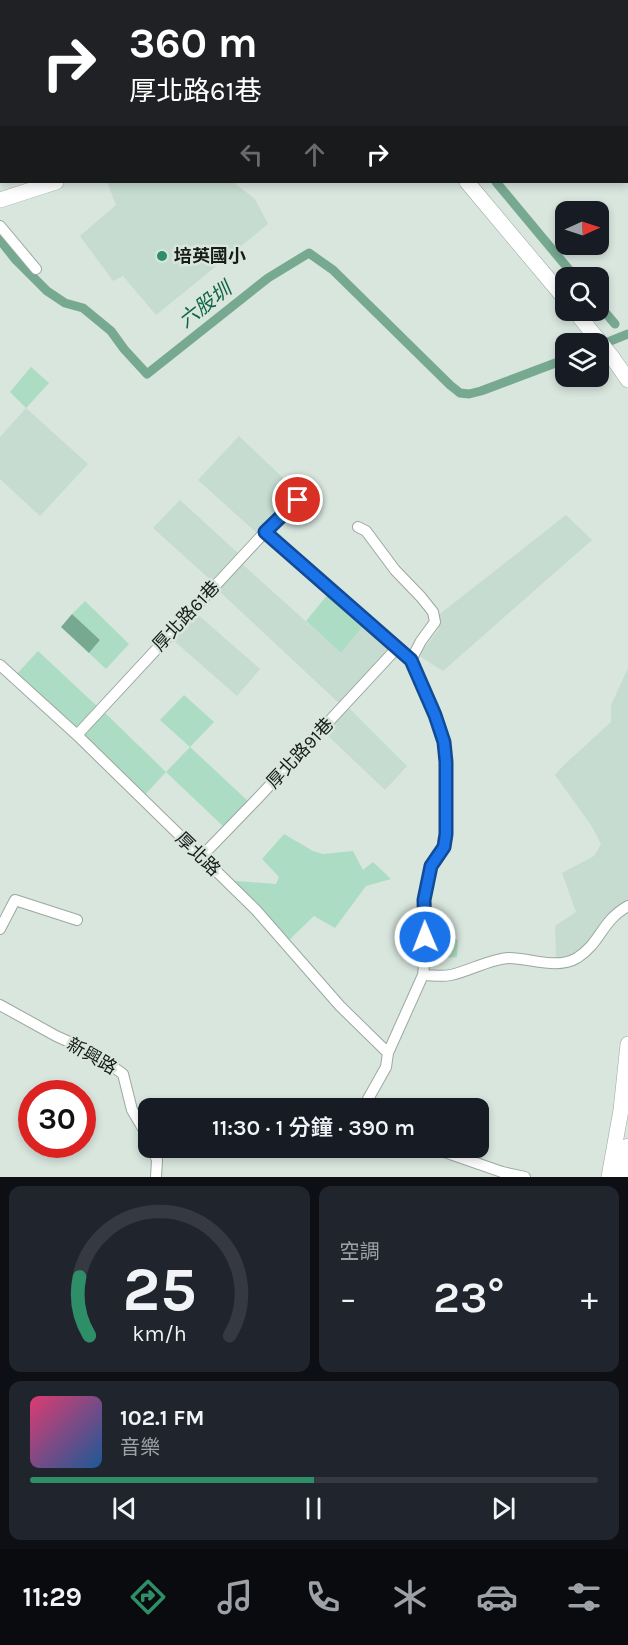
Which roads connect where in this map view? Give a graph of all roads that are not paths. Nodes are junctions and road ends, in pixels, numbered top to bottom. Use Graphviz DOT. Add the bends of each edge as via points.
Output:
graph roads {
  1 [pos="53,183"];
  2 [pos="468,183"];
  3 [pos="480,183"];
  4 [pos="0,200"];
  5 [pos="0,226"];
  6 [pos="36,269"];
  7 [pos="555,273"];
  8 [pos="555,287"];
  9 [pos="586,321"];
  10 [pos="591,321"];
  11 [pos="595,330"];
  12 [pos="620,356"];
  13 [pos="628,380"];
  14 [pos="298,500"];
  15 [pos="358,527"];
  16 [pos="265,532"];
  17 [pos="397,648"];
  18 [pos="411,660"];
  19 [pos="0,665"];
  20 [pos="77,735"];
  21 [pos="201,857"];
  22 [pos="628,906"];
  23 [pos="77,920"];
  24 [pos="0,929"];
  25 [pos="423,975"];
  26 [pos="0,1005"];
  27 [pos="628,1044"];
  28 [pos="388,1053"];
  29 [pos="369,1098"];
  30 [pos="138,1120"];
  31 [pos="628,1146"];
  32 [pos="156,1158"];
  33 [pos="462,1158"];
  34 [pos="616,1173"];
  35 [pos="156,1177"];
  36 [pos="525,1177"];
  1 -- 4 [label="street"];
  2 -- 8 [label="street"];
  3 -- 7 [label="street"];
  5 -- 6 [label="street"];
  9 -- 11 [label="street"];
  10 -- 11 [label="street"];
  11 -- 12 [label="street"];
  12 -- 13 [label="street"];
  14 -- 16 [label="street, 厚北路61巷"];
  15 -- 18 [label="street" via="366,531 433,612 435,622"];
  16 -- 17 [label="street"];
  16 -- 20 [label="street, 厚北路61巷"];
  17 -- 18 [label="street"];
  17 -- 21 [label="street, 厚北路91巷"];
  18 -- 25 [label="street" via="435,715 446,762 446,834 444,847 431,866 424,900"];
  19 -- 20 [label="street, 厚北路"];
  20 -- 21 [label="street, 厚北路"];
  21 -- 28 [label="street, 厚北路" via="256,910 340,1006"];
  22 -- 25 [label="street" via="602,929 593,947 575,959 560,964 507,958 448,976"];
  23 -- 24 [label="street" via="15,900"];
  25 -- 28 [label="street"];
  26 -- 30 [label="street, 新興路" via="94,1053 123,1074"];
  27 -- 34 [label="street"];
  28 -- 29 [label="street" via="386,1067"];
  31 -- 34 [label="street"];
  32 -- 35 [label="street"];
  33 -- 36 [label="street"];
}
